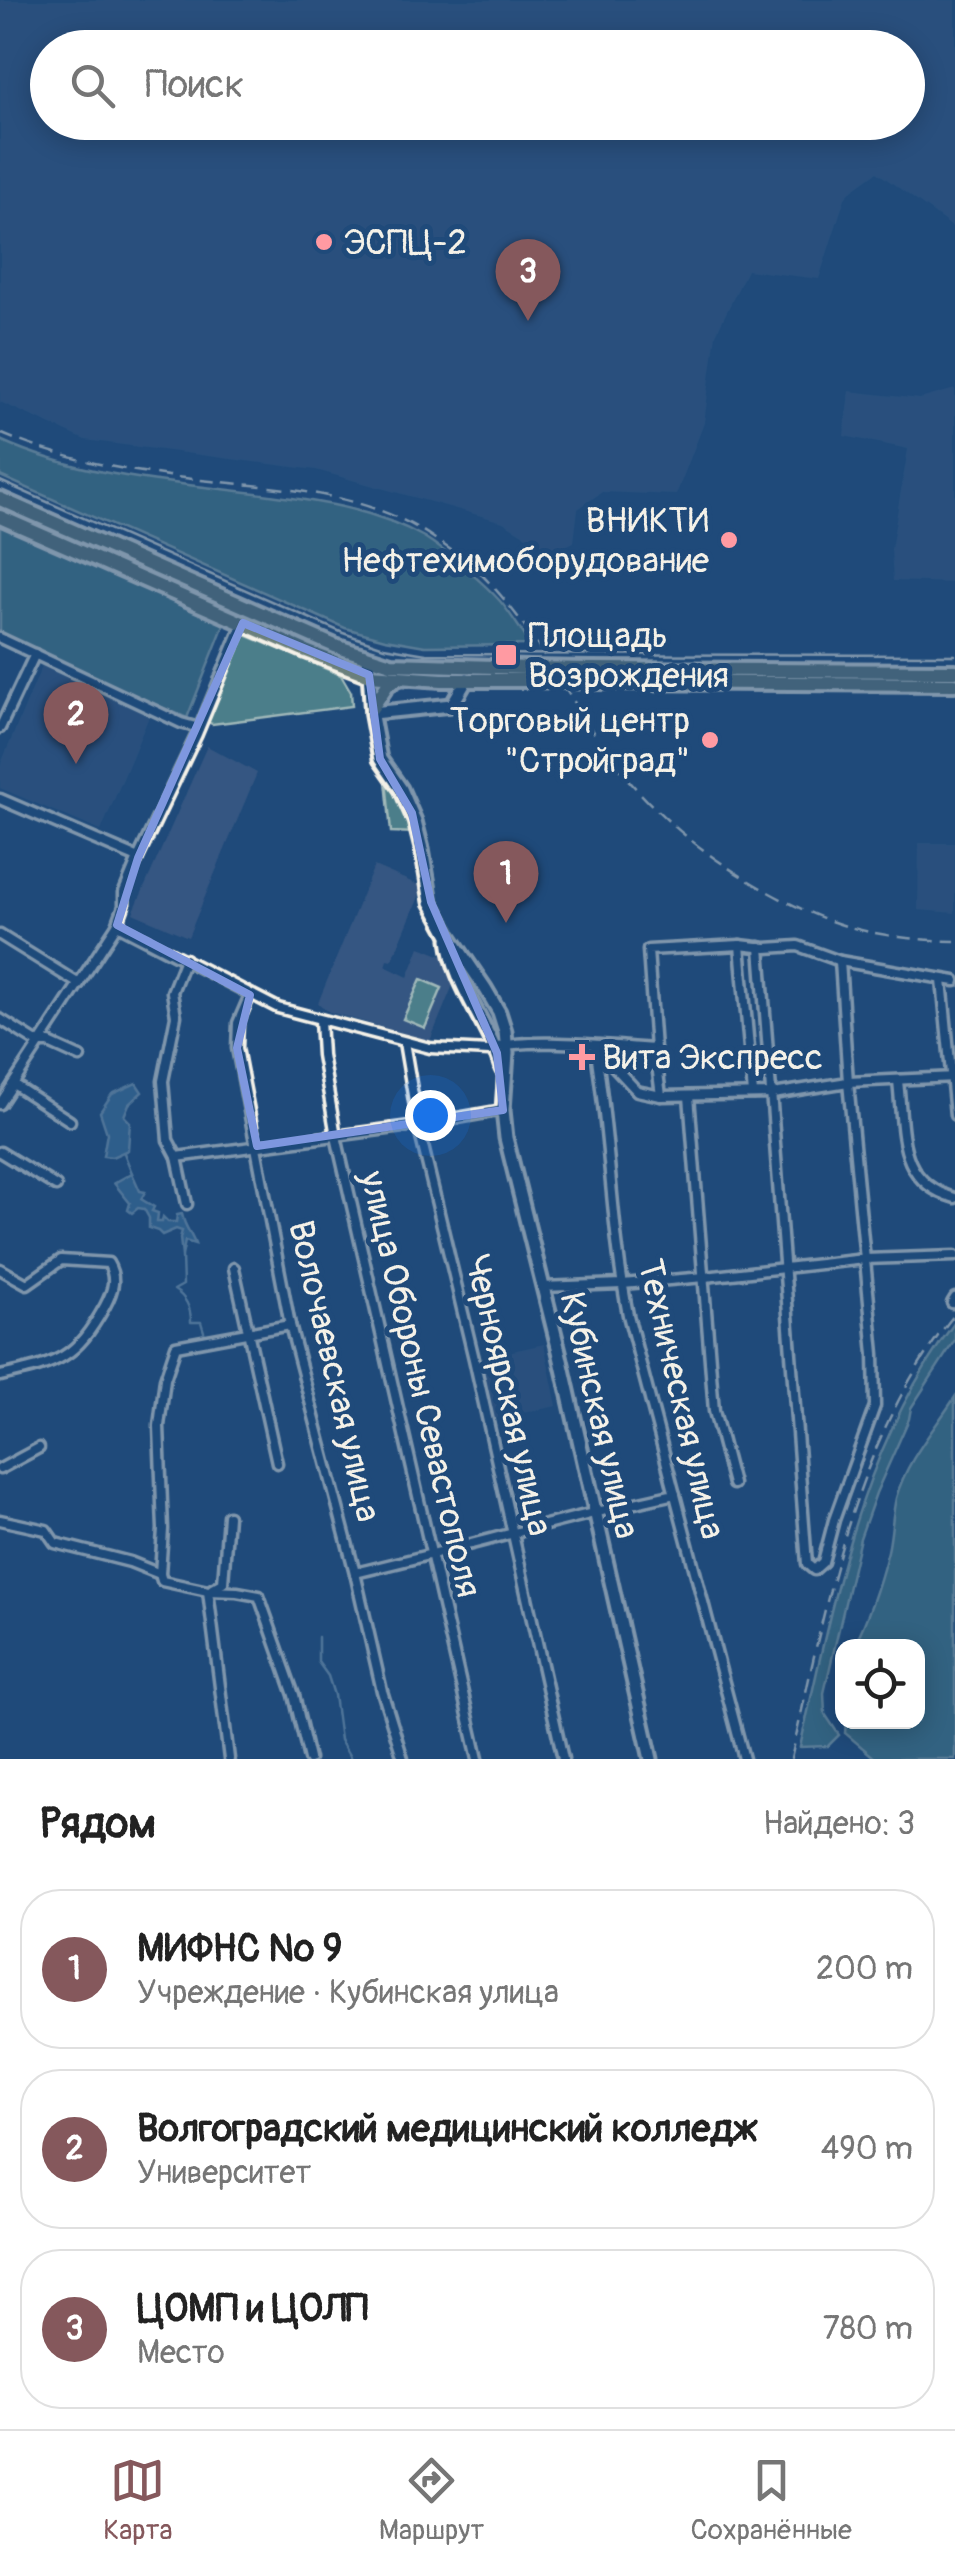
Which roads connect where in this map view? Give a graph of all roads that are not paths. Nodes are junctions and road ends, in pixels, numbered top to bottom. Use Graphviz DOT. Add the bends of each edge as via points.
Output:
graph roads {
  1 [pos="0,499"];
  2 [pos="0,517"];
  3 [pos="244,623"];
  4 [pos="0,638"];
  5 [pos="35,654"];
  6 [pos="368,657"];
  7 [pos="955,671"];
  8 [pos="530,674"];
  9 [pos="369,675"];
  10 [pos="399,678"];
  11 [pos="467,680"];
  12 [pos="955,684"];
  13 [pos="372,710"];
  14 [pos="0,728"];
  15 [pos="199,728"];
  16 [pos="0,799"];
  17 [pos="138,858"];
  18 [pos="116,925"];
  19 [pos="0,935"];
  20 [pos="449,935"];
  21 [pos="740,945"];
  22 [pos="760,947"];
  23 [pos="186,959"];
  24 [pos="840,961"];
  25 [pos="942,980"];
  26 [pos="955,981"];
  27 [pos="79,984"];
  28 [pos="250,995"];
  29 [pos="0,1019"];
  30 [pos="320,1020"];
  31 [pos="404,1042"];
  32 [pos="38,1043"];
  33 [pos="500,1046"];
  34 [pos="595,1046"];
  35 [pos="655,1049"];
  36 [pos="80,1057"];
  37 [pos="953,1077"];
  38 [pos="898,1081"];
  39 [pos="848,1082"];
  40 [pos="13,1084"];
  41 [pos="752,1094"];
  42 [pos="773,1094"];
  43 [pos="661,1096"];
  44 [pos="689,1096"];
  45 [pos="0,1102"];
  46 [pos="503,1110"];
  47 [pos="955,1115"];
  48 [pos="70,1121"];
  49 [pos="418,1125"];
  50 [pos="336,1136"];
  51 [pos="257,1146"];
  52 [pos="0,1152"];
  53 [pos="177,1157"];
  54 [pos="56,1186"];
  55 [pos="955,1198"];
  56 [pos="187,1204"];
  57 [pos="955,1256"];
  58 [pos="865,1259"];
  59 [pos="234,1268"];
  60 [pos="785,1268"];
  61 [pos="0,1269"];
  62 [pos="705,1277"];
  63 [pos="622,1284"];
  64 [pos="542,1288"];
  65 [pos="290,1325"];
  66 [pos="247,1334"];
  67 [pos="0,1376"];
  68 [pos="40,1448"];
  69 [pos="277,1463"];
  70 [pos="0,1469"];
  71 [pos="732,1484"];
  72 [pos="675,1494"];
  73 [pos="594,1512"];
  74 [pos="228,1516"];
  75 [pos="0,1520"];
  76 [pos="512,1535"];
  77 [pos="432,1555"];
  78 [pos="355,1572"];
  79 [pos="161,1578"];
  80 [pos="208,1591"];
  81 [pos="229,1759"];
  82 [pos="308,1759"];
  83 [pos="403,1759"];
  84 [pos="478,1759"];
  85 [pos="563,1759"];
  86 [pos="652,1759"];
  87 [pos="744,1759"];
  1 -- 6 [label="main road"];
  2 -- 3 [label="main road"];
  3 -- 9 [label="main road"];
  3 -- 15 [label="street"];
  4 -- 5 [label="street"];
  5 -- 14 [label="street"];
  5 -- 15 [label="street"];
  6 -- 8 [label="main road"];
  6 -- 9 [label="street, Кубинская улица"];
  7 -- 8 [label="main road, bridge"];
  8 -- 11 [label="main road"];
  8 -- 12 [label="main road, bridge" via="600,682"];
  9 -- 10 [label="main road"];
  9 -- 13 [label="street, Кубинская улица"];
  10 -- 11 [label="main road"];
  10 -- 13 [label="main road"];
  11 -- 13 [label="street" via="452,706"];
  13 -- 20 [label="street, Кубинская улица" via="380,759 412,813 431,902"];
  15 -- 17 [label="street"];
  16 -- 17 [label="street"];
  17 -- 18 [label="street"];
  18 -- 23 [label="street"];
  18 -- 27 [label="street"];
  19 -- 27 [label="street"];
  20 -- 33 [label="street, Кубинская улица" via="458,976"];
  20 -- 33 [label="street, Кубинская улица" via="498,1012 505,1030"];
  21 -- 22 [label="street"];
  21 -- 35 [label="street" via="648,950"];
  21 -- 41 [label="street"];
  22 -- 24 [label="street" via="798,946"];
  22 -- 42 [label="street"];
  23 -- 28 [label="street"];
  23 -- 53 [label="street" via="172,992 176,1016 163,1081 168,1140"];
  24 -- 25 [label="street"];
  24 -- 39 [label="street"];
  25 -- 26 [label="street"];
  25 -- 37 [label="street"];
  27 -- 32 [label="street"];
  28 -- 30 [label="street"];
  28 -- 51 [label="street, Волочаевская улица" via="237,1048"];
  29 -- 32 [label="street"];
  30 -- 31 [label="street"];
  30 -- 50 [label="street, улица Обороны Севастополя"];
  31 -- 33 [label="street" via="463,1051"];
  31 -- 49 [label="street, Черноярская улица"];
  32 -- 36 [label="street"];
  32 -- 40 [label="street"];
  33 -- 34 [label="street"];
  33 -- 46 [label="street, Кубинская улица"];
  34 -- 35 [label="street"];
  34 -- 43 [label="street" via="637,1091"];
  34 -- 63 [label="street, Техническая улица"];
  35 -- 43 [label="street"];
  37 -- 38 [label="street"];
  37 -- 47 [label="street"];
  38 -- 39 [label="street"];
  38 -- 55 [label="street" via="906,1156 918,1179"];
  39 -- 42 [label="street"];
  39 -- 58 [label="street"];
  40 -- 45 [label="street"];
  40 -- 48 [label="street"];
  41 -- 42 [label="street"];
  41 -- 44 [label="street"];
  42 -- 60 [label="street"];
  43 -- 44 [label="street"];
  44 -- 62 [label="street"];
  46 -- 49 [label="street"];
  46 -- 64 [label="street, Кубинская улица"];
  49 -- 50 [label="street"];
  49 -- 76 [label="street, Черноярская улица"];
  50 -- 51 [label="street"];
  50 -- 77 [label="street, улица Обороны Севастополя"];
  51 -- 53 [label="street"];
  51 -- 65 [label="street, Волочаевская улица"];
  52 -- 54 [label="street"];
  53 -- 56 [label="street"];
  57 -- 58 [label="street"];
  58 -- 60 [label="street"];
  58 -- 60 [label="street" via="876,1406 824,1562 814,1570 806,1564"];
  59 -- 66 [label="street"];
  60 -- 62 [label="street"];
  61 -- 67 [label="street" via="27,1284 61,1260 108,1263 114,1273 112,1293 88,1337 63,1358"];
  62 -- 63 [label="street"];
  62 -- 71 [label="street" via="714,1411"];
  63 -- 64 [label="street"];
  63 -- 72 [label="street, Техническая улица"];
  64 -- 73 [label="street, Кубинская улица"];
  65 -- 66 [label="street"];
  65 -- 78 [label="street, Волочаевская улица"];
  66 -- 69 [label="street"];
  66 -- 79 [label="street" via="176,1346 159,1426"];
  68 -- 70 [label="street"];
  72 -- 73 [label="street"];
  72 -- 87 [label="street, Техническая улица"];
  73 -- 76 [label="street"];
  73 -- 86 [label="street, Кубинская улица"];
  74 -- 80 [label="street" via="223,1584"];
  75 -- 79 [label="street" via="46,1530 55,1543 130,1562"];
  76 -- 77 [label="street"];
  76 -- 85 [label="street, Черноярская улица"];
  77 -- 78 [label="street"];
  77 -- 84 [label="street, улица Обороны Севастополя"];
  78 -- 83 [label="street, Волочаевская улица"];
  79 -- 80 [label="street"];
  80 -- 81 [label="street"];
  80 -- 82 [label="street" via="259,1596 294,1695"];
}
